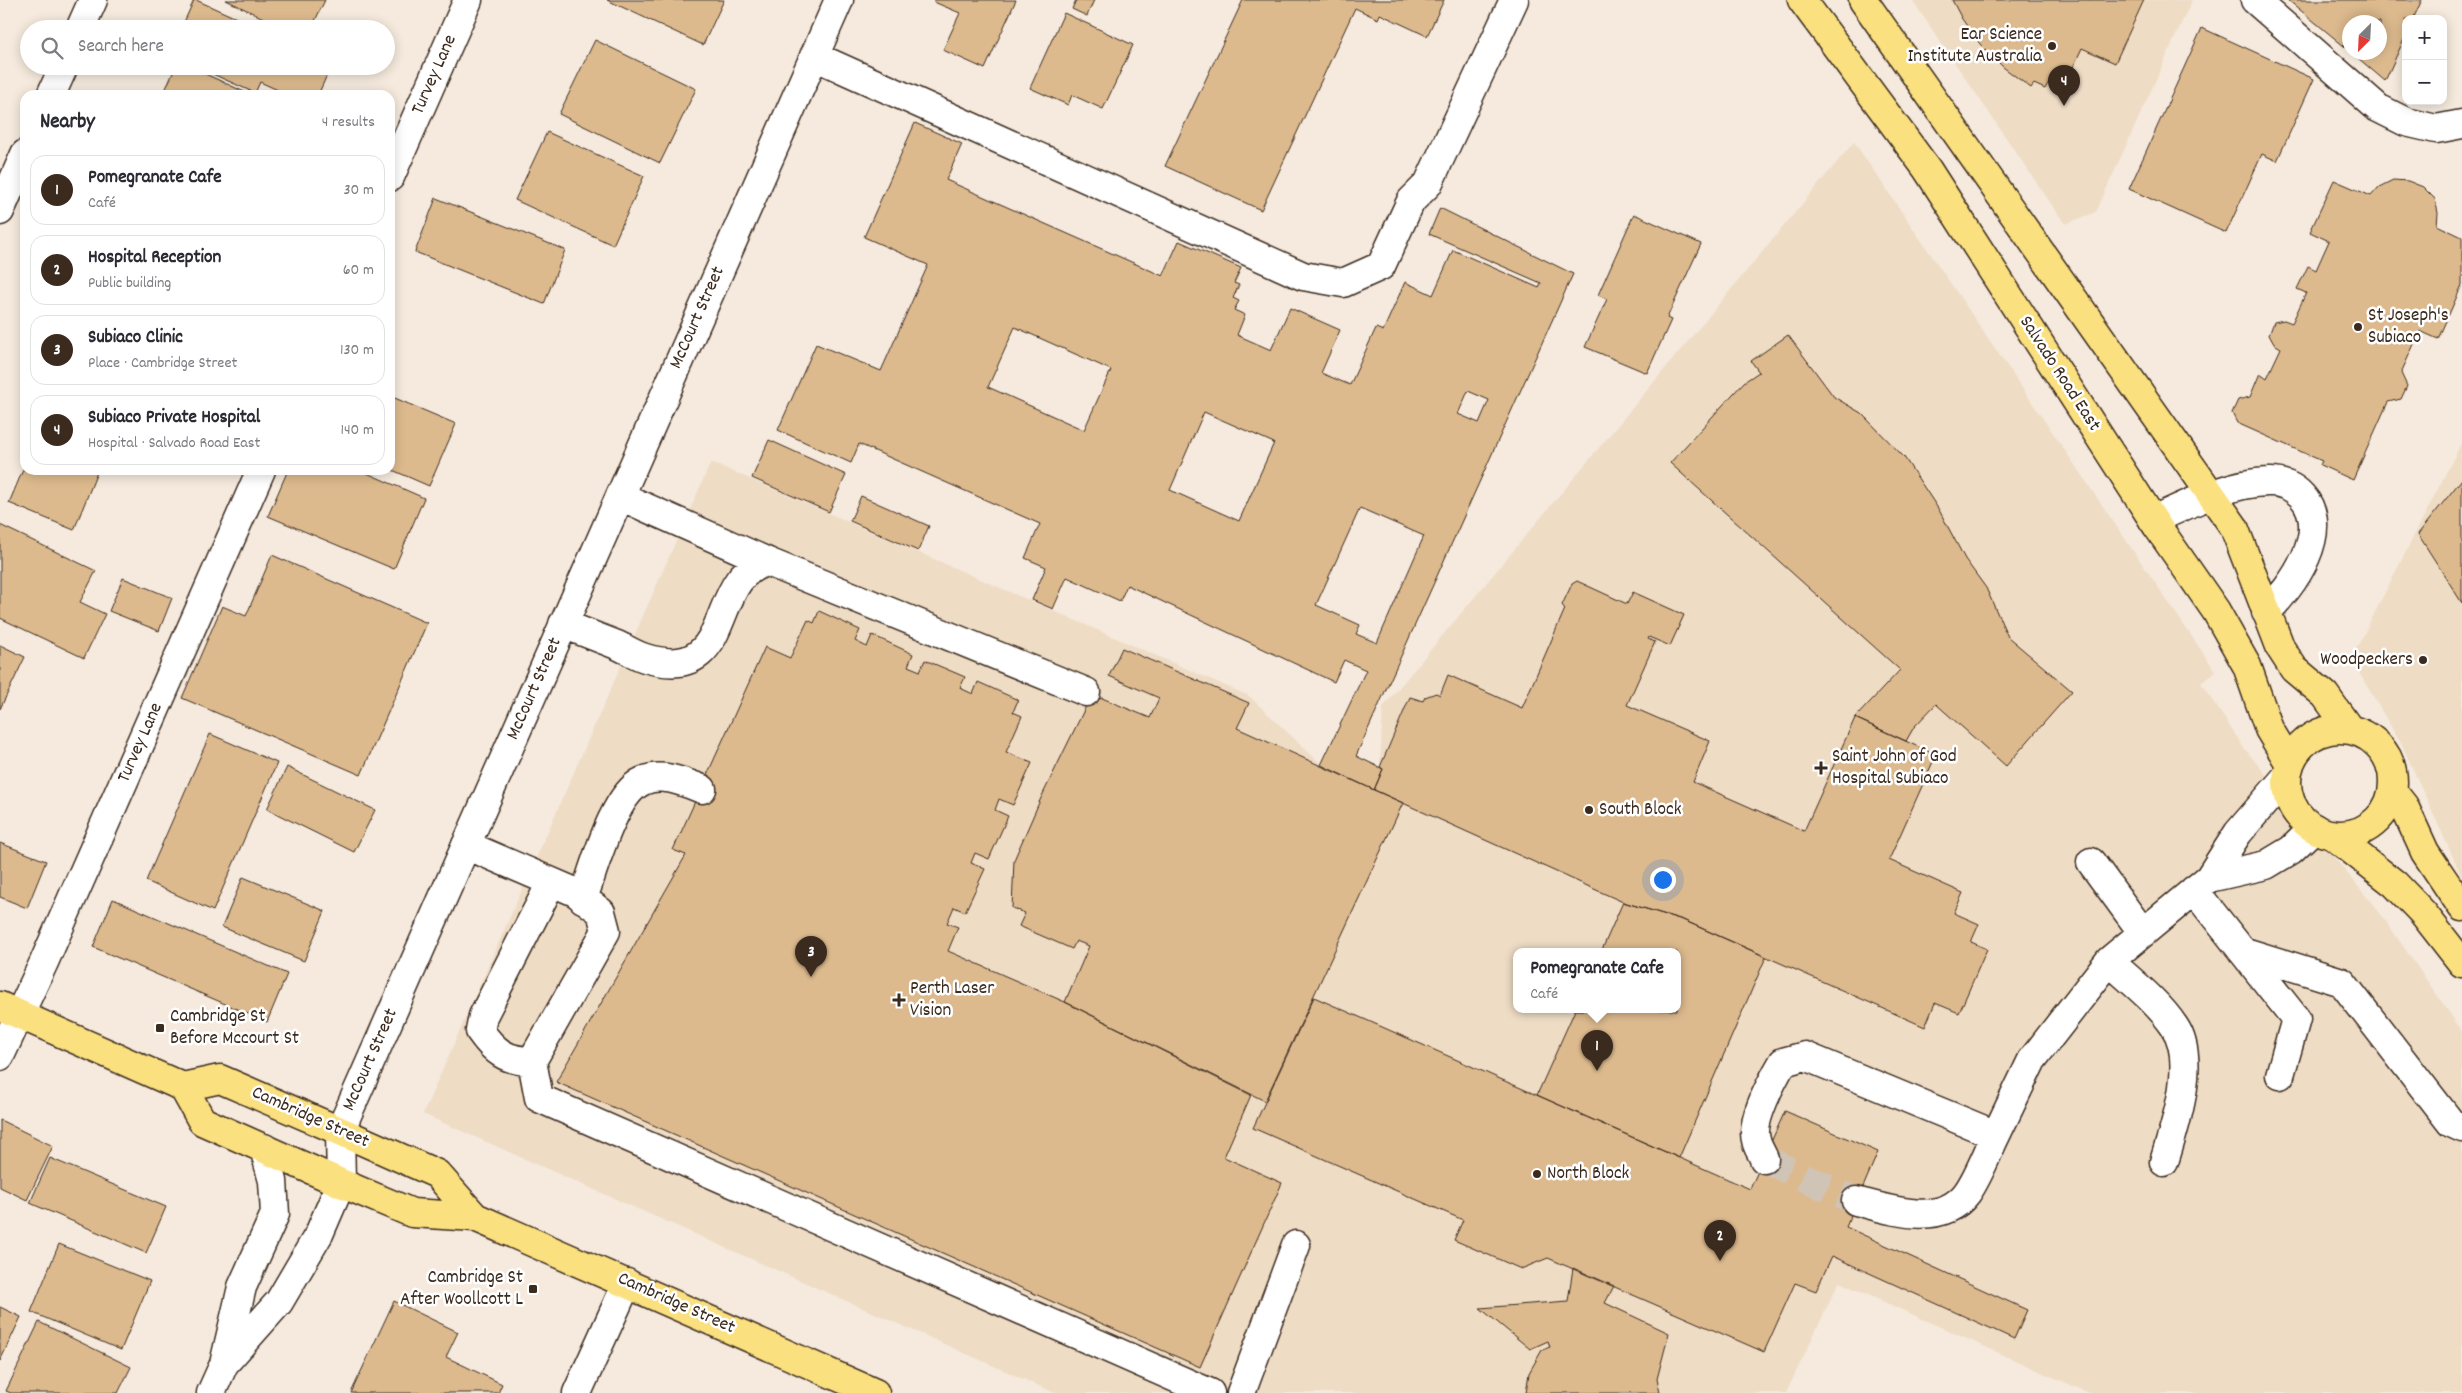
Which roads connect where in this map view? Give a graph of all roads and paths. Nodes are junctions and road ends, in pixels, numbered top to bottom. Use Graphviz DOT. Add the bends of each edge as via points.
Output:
graph roads {
  1 [pos="93,0"];
  2 [pos="468,0"];
  3 [pos="839,0"];
  4 [pos="1514,0"];
  5 [pos="1802,0"];
  6 [pos="1864,0"];
  7 [pos="2255,0"];
  8 [pos="84,20"];
  9 [pos="814,56"];
  10 [pos="60,75"];
  11 [pos="53,90"];
  12 [pos="2462,124"];
  13 [pos="20,165"];
  14 [pos="395,167"];
  15 [pos="0,211"];
  16 [pos="259,475"];
  17 [pos="2211,494"];
  18 [pos="620,496"];
  19 [pos="2153,520"];
  20 [pos="768,562"];
  21 [pos="2266,612"];
  22 [pos="564,624"];
  23 [pos="1086,692"];
  24 [pos="2350,730"];
  25 [pos="2289,770"];
  26 [pos="702,789"];
  27 [pos="2393,792"];
  28 [pos="2323,831"];
  29 [pos="466,845"];
  30 [pos="2091,862"];
  31 [pos="551,883"];
  32 [pos="2201,884"];
  33 [pos="583,899"];
  34 [pos="2462,907"];
  35 [pos="2143,933"];
  36 [pos="2242,951"];
  37 [pos="2109,961"];
  38 [pos="2462,963"];
  39 [pos="10,1010"];
  40 [pos="0,1056"];
  41 [pos="532,1062"];
  42 [pos="2280,1075"];
  43 [pos="183,1087"];
  44 [pos="2462,1128"];
  45 [pos="340,1131"];
  46 [pos="1996,1135"];
  47 [pos="264,1148"];
  48 [pos="1764,1158"];
  49 [pos="2164,1162"];
  50 [pos="341,1183"];
  51 [pos="1856,1201"];
  52 [pos="475,1217"];
  53 [pos="1296,1245"];
  54 [pos="627,1283"];
  55 [pos="224,1364"];
  56 [pos="211,1393"];
  57 [pos="578,1393"];
  58 [pos="875,1393"];
  59 [pos="1210,1393"];
  60 [pos="1241,1393"];
  1 -- 8 [label="street"];
  2 -- 14 [label="street, Turvey Lane"];
  3 -- 9 [label="street, McCourt Street"];
  4 -- 9 [label="street" via="1428,184 1411,201 1381,266 1344,283 1303,276"];
  5 -- 19 [label="main road, Salvado Road East" via="1927,169"];
  6 -- 17 [label="main road"];
  7 -- 12 [label="street" via="2378,108 2406,122 2436,129"];
  9 -- 18 [label="street, McCourt Street"];
  10 -- 11 [label="street"];
  13 -- 15 [label="street"];
  16 -- 39 [label="street, Turvey Lane"];
  17 -- 19 [label="street"];
  17 -- 21 [label="main road" via="2234,527"];
  17 -- 21 [label="street" via="2270,482 2298,491 2307,502 2313,516 2312,544 2284,592"];
  18 -- 20 [label="street"];
  18 -- 22 [label="street, McCourt Street"];
  19 -- 25 [label="main road, Salvado Road East" via="2234,639 2269,729"];
  20 -- 22 [label="street" via="751,568 738,581 704,651 681,662 644,658"];
  20 -- 23 [label="street"];
  21 -- 24 [label="main road" via="2281,649 2294,669 2325,696"];
  22 -- 29 [label="street, McCourt Street"];
  24 -- 25 [label="main road" via="2326,731 2314,736 2304,743"];
  24 -- 27 [label="main road" via="2374,742 2384,752 2392,772"];
  25 -- 28 [label="main road" via="2287,788 2293,806 2304,822"];
  25 -- 32 [label="street"];
  26 -- 33 [label="street" via="656,777 642,781 624,796"];
  27 -- 28 [label="main road" via="2381,817 2371,826 2352,834"];
  27 -- 34 [label="main road" via="2404,806 2425,852"];
  28 -- 32 [label="street" via="2266,865"];
  28 -- 38 [label="main road" via="2395,884 2423,913"];
  29 -- 31 [label="street"];
  29 -- 45 [label="street, McCourt Street"];
  30 -- 35 [label="street"];
  31 -- 33 [label="street" via="575,892"];
  31 -- 41 [label="street" via="483,1016 480,1031 492,1048 509,1058"];
  32 -- 35 [label="street"];
  32 -- 36 [label="street"];
  33 -- 41 [label="street" via="600,912 606,931"];
  35 -- 37 [label="street"];
  36 -- 42 [label="street" via="2296,1019"];
  36 -- 44 [label="street" via="2342,982 2451,1123"];
  37 -- 46 [label="street" via="2032,1060"];
  37 -- 49 [label="street" via="2175,1027 2186,1061 2179,1109"];
  39 -- 40 [label="street, Turvey Lane"];
  39 -- 43 [label="main road"];
  41 -- 59 [label="street" via="539,1098"];
  43 -- 45 [label="main road, Cambridge Street" via="220,1078"];
  43 -- 47 [label="main road, Cambridge Street" via="202,1120"];
  45 -- 50 [label="street, McCourt Street"];
  45 -- 52 [label="main road, Cambridge Street" via="437,1174"];
  46 -- 48 [label="street" via="1805,1056 1783,1062 1766,1092 1755,1139"];
  46 -- 51 [label="street" via="1966,1193 1947,1210 1927,1214 1896,1212"];
  47 -- 50 [label="main road, Cambridge Street"];
  47 -- 55 [label="street, McCourt Street" via="273,1181 275,1214 242,1287"];
  50 -- 52 [label="main road, Cambridge Street" via="412,1213"];
  50 -- 55 [label="street, McCourt Street" via="319,1234 280,1302"];
  52 -- 54 [label="main road, Cambridge Street"];
  53 -- 60 [label="street"];
  54 -- 57 [label="street"];
  54 -- 58 [label="main road, Cambridge Street"];
  55 -- 56 [label="street, McCourt Street"];
}
